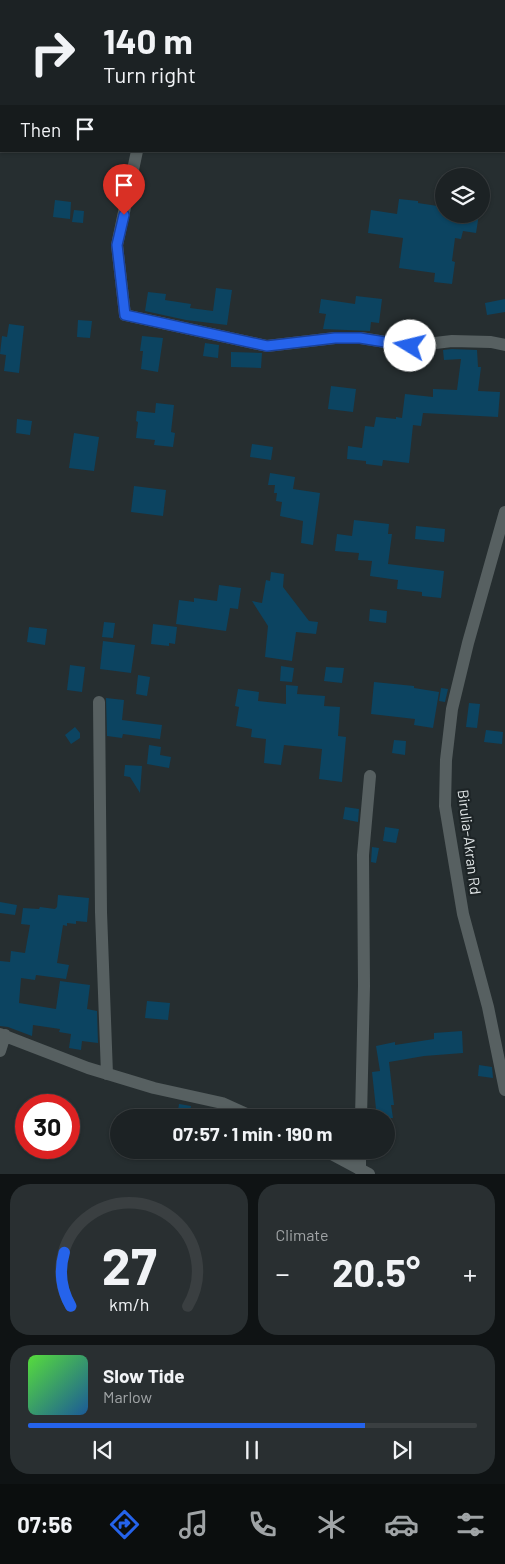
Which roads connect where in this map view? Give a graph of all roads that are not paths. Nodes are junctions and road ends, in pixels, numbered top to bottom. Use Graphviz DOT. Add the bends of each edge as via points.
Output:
graph roads {
  1 [pos="137,152"];
  2 [pos="505,345"];
  3 [pos="505,512"];
  4 [pos="502,531"];
  5 [pos="99,702"];
  6 [pos="370,776"];
  7 [pos="2,1034"];
  8 [pos="0,1051"];
  9 [pos="106,1074"];
  10 [pos="505,1090"];
  11 [pos="235,1109"];
  12 [pos="361,1109"];
  13 [pos="340,1159"];
  14 [pos="362,1159"];
  15 [pos="364,1172"];
  1 -- 2 [label="street" via="117,245 125,315 267,346 335,338 360,338 410,346 452,341"];
  3 -- 4 [label="street, Birulia-Akran Rd"];
  4 -- 10 [label="street, Birulia-Akran Rd" via="452,709 445,806 463,914 488,1007"];
  5 -- 9 [label="street"];
  6 -- 12 [label="street" via="363,855"];
  7 -- 8 [label="street"];
  7 -- 9 [label="street"];
  9 -- 11 [label="street"];
  13 -- 15 [label="street"];
  14 -- 15 [label="street"];
}
